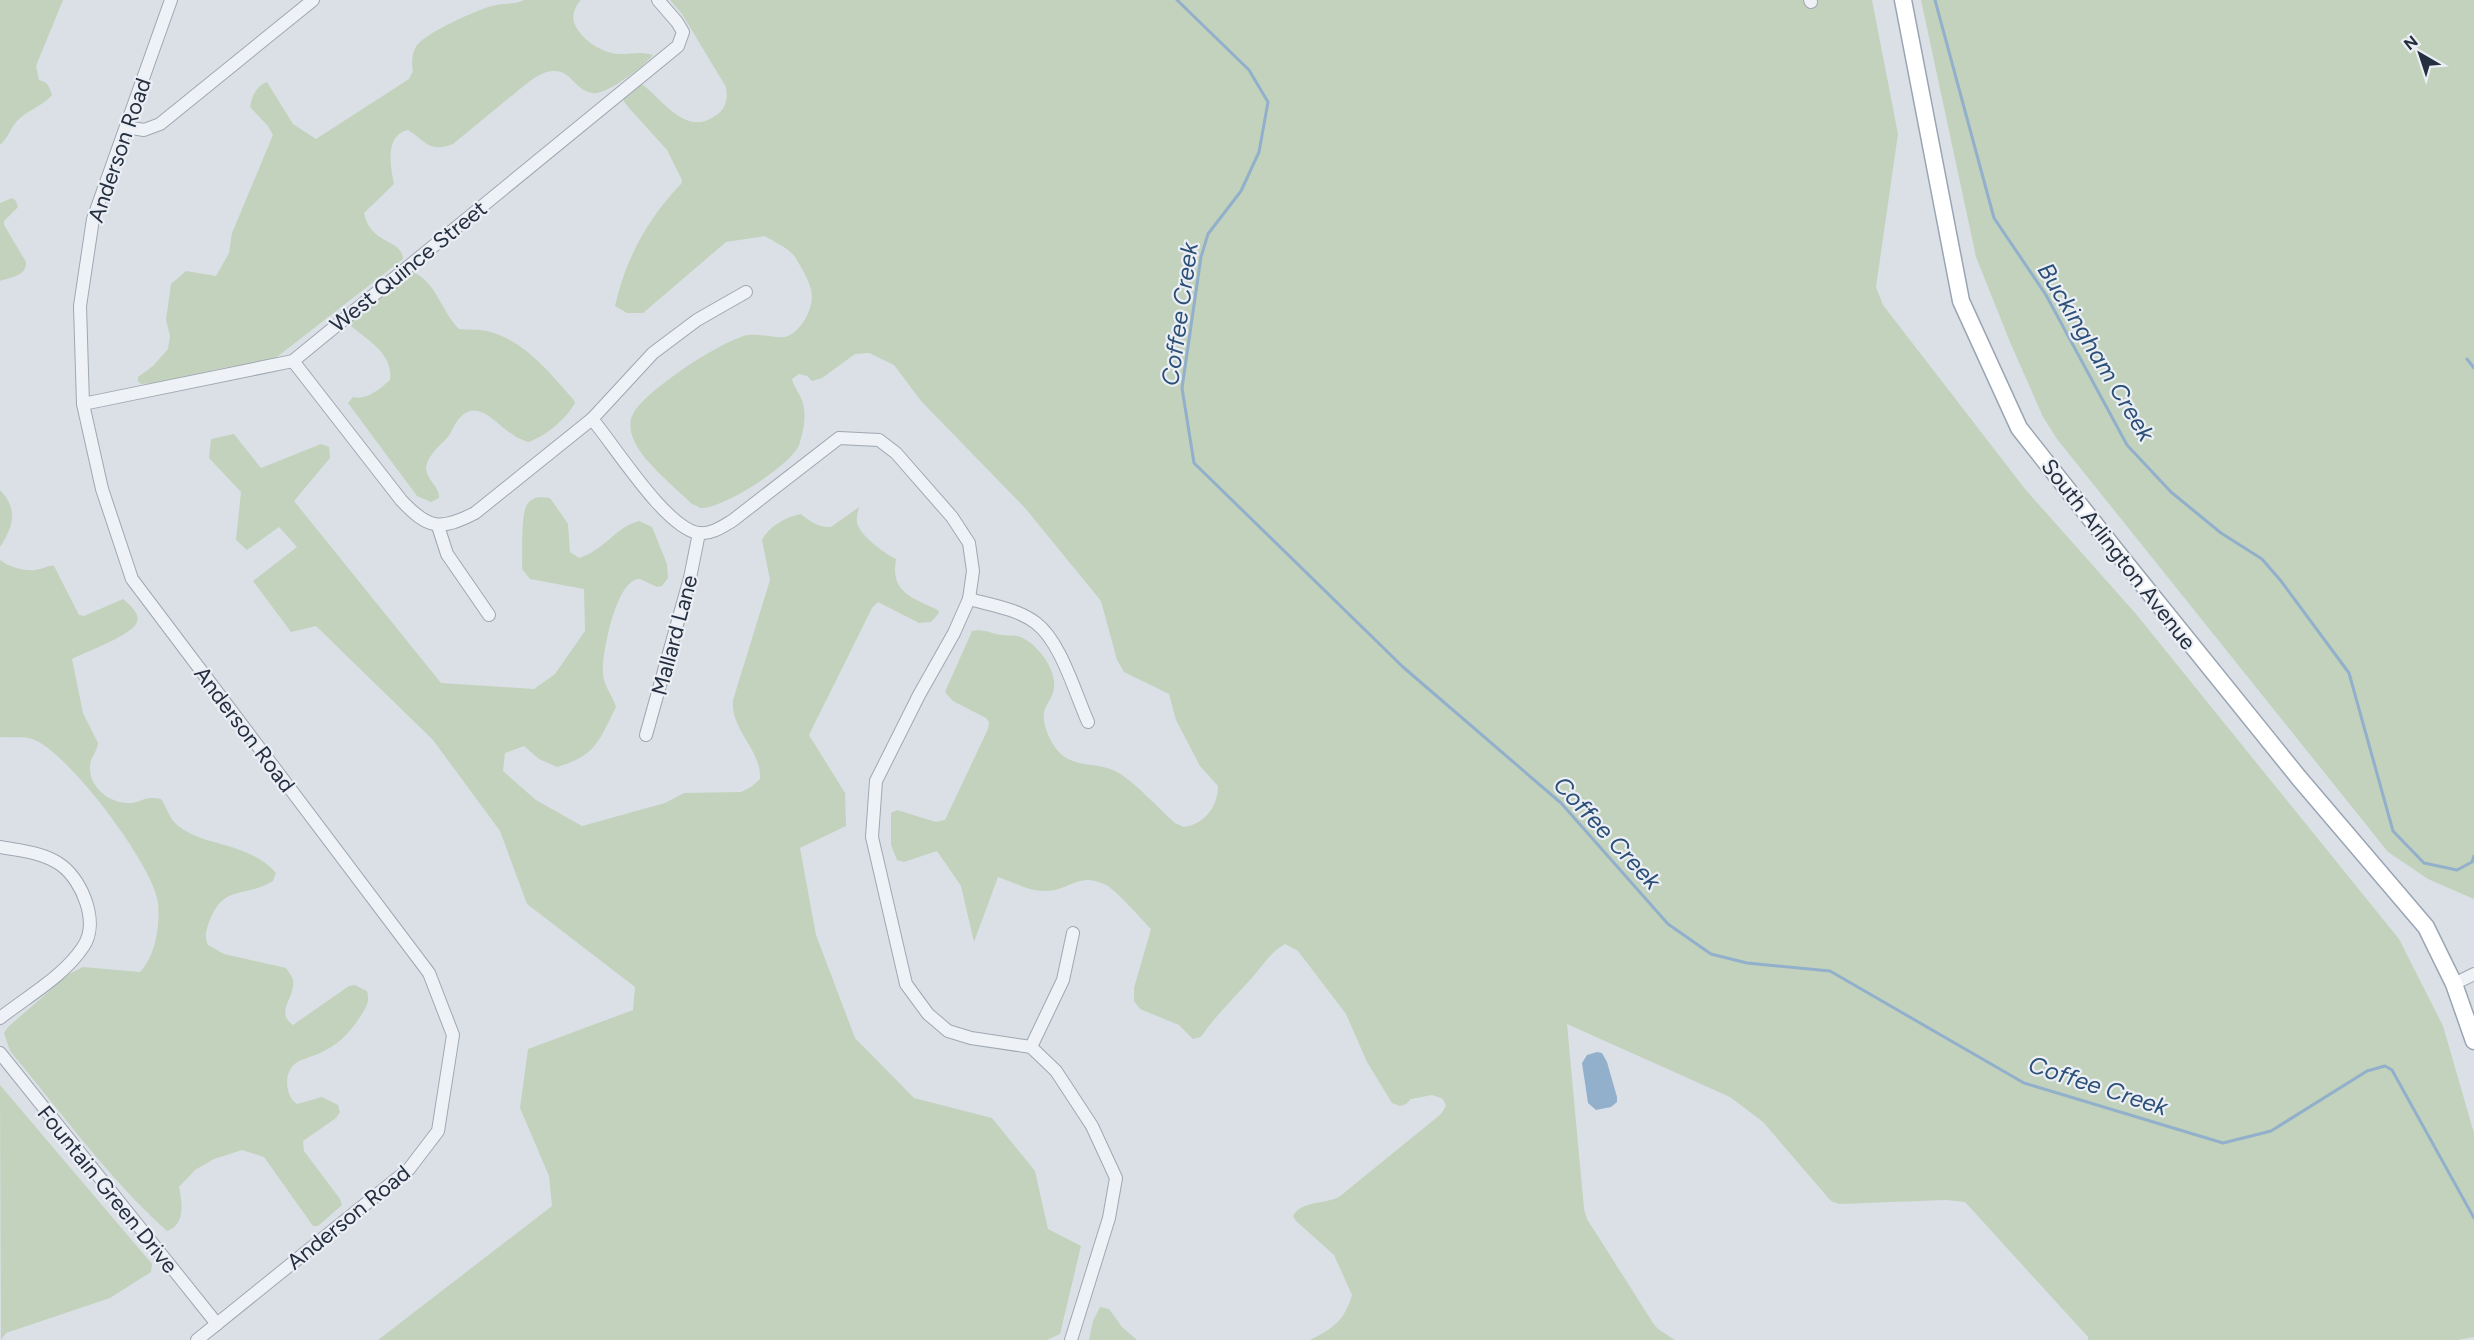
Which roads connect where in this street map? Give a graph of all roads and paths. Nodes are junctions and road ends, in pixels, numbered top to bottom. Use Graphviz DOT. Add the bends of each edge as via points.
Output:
graph roads {
  1 [pos="171,0"];
  2 [pos="313,0"];
  3 [pos="658,0"];
  4 [pos="1903,0"];
  5 [pos="126,126"];
  6 [pos="746,291"];
  7 [pos="293,361"];
  8 [pos="83,404"];
  9 [pos="592,419"];
  10 [pos="438,526"];
  11 [pos="699,533"];
  12 [pos="969,599"];
  13 [pos="489,615"];
  14 [pos="1088,722"];
  15 [pos="646,735"];
  16 [pos="0,847"];
  17 [pos="1073,933"];
  18 [pos="2474,974"];
  19 [pos="2454,984"];
  20 [pos="0,1018"];
  21 [pos="2474,1041"];
  22 [pos="1031,1047"];
  23 [pos="0,1053"];
  24 [pos="217,1324"];
  25 [pos="197,1340"];
  26 [pos="1071,1340"];
  1 -- 5 [label="street, Anderson Road"];
  2 -- 5 [label="street" via="160,124 144,130"];
  3 -- 7 [label="street, West Quince Street" via="682,32 678,46"];
  4 -- 19 [label="main road, South Arlington Avenue" via="1961,301 2019,428 2292,769 2426,927"];
  5 -- 8 [label="street, Anderson Road" via="91,230 80,306"];
  6 -- 9 [label="street" via="697,320 653,354"];
  7 -- 8 [label="street, West Quince Street"];
  7 -- 10 [label="street" via="401,500 412,512"];
  8 -- 24 [label="street, Anderson Road" via="102,489 132,579 429,973 453,1035 438,1131 409,1169"];
  9 -- 10 [label="street" via="475,513 454,524"];
  9 -- 11 [label="street" via="657,504 680,526"];
  10 -- 13 [label="street" via="447,554"];
  11 -- 12 [label="street" via="732,521 839,438 879,440 932,493 969,543 973,571"];
  11 -- 15 [label="street, Mallard Lane"];
  12 -- 14 [label="street" via="1021,614 1052,639"];
  12 -- 22 [label="street" via="876,781 872,837 906,984 928,1014 948,1030 971,1038"];
  16 -- 20 [label="street" via="39,854 62,866 85,894 90,920 86,944 71,963"];
  17 -- 22 [label="street" via="1063,981"];
  18 -- 19 [label="street"];
  19 -- 21 [label="main road, South Arlington Avenue"];
  22 -- 26 [label="street" via="1056,1071 1092,1126 1116,1178 1109,1218"];
  23 -- 24 [label="street, Fountain Green Drive"];
  24 -- 25 [label="street, Anderson Road"];
}
